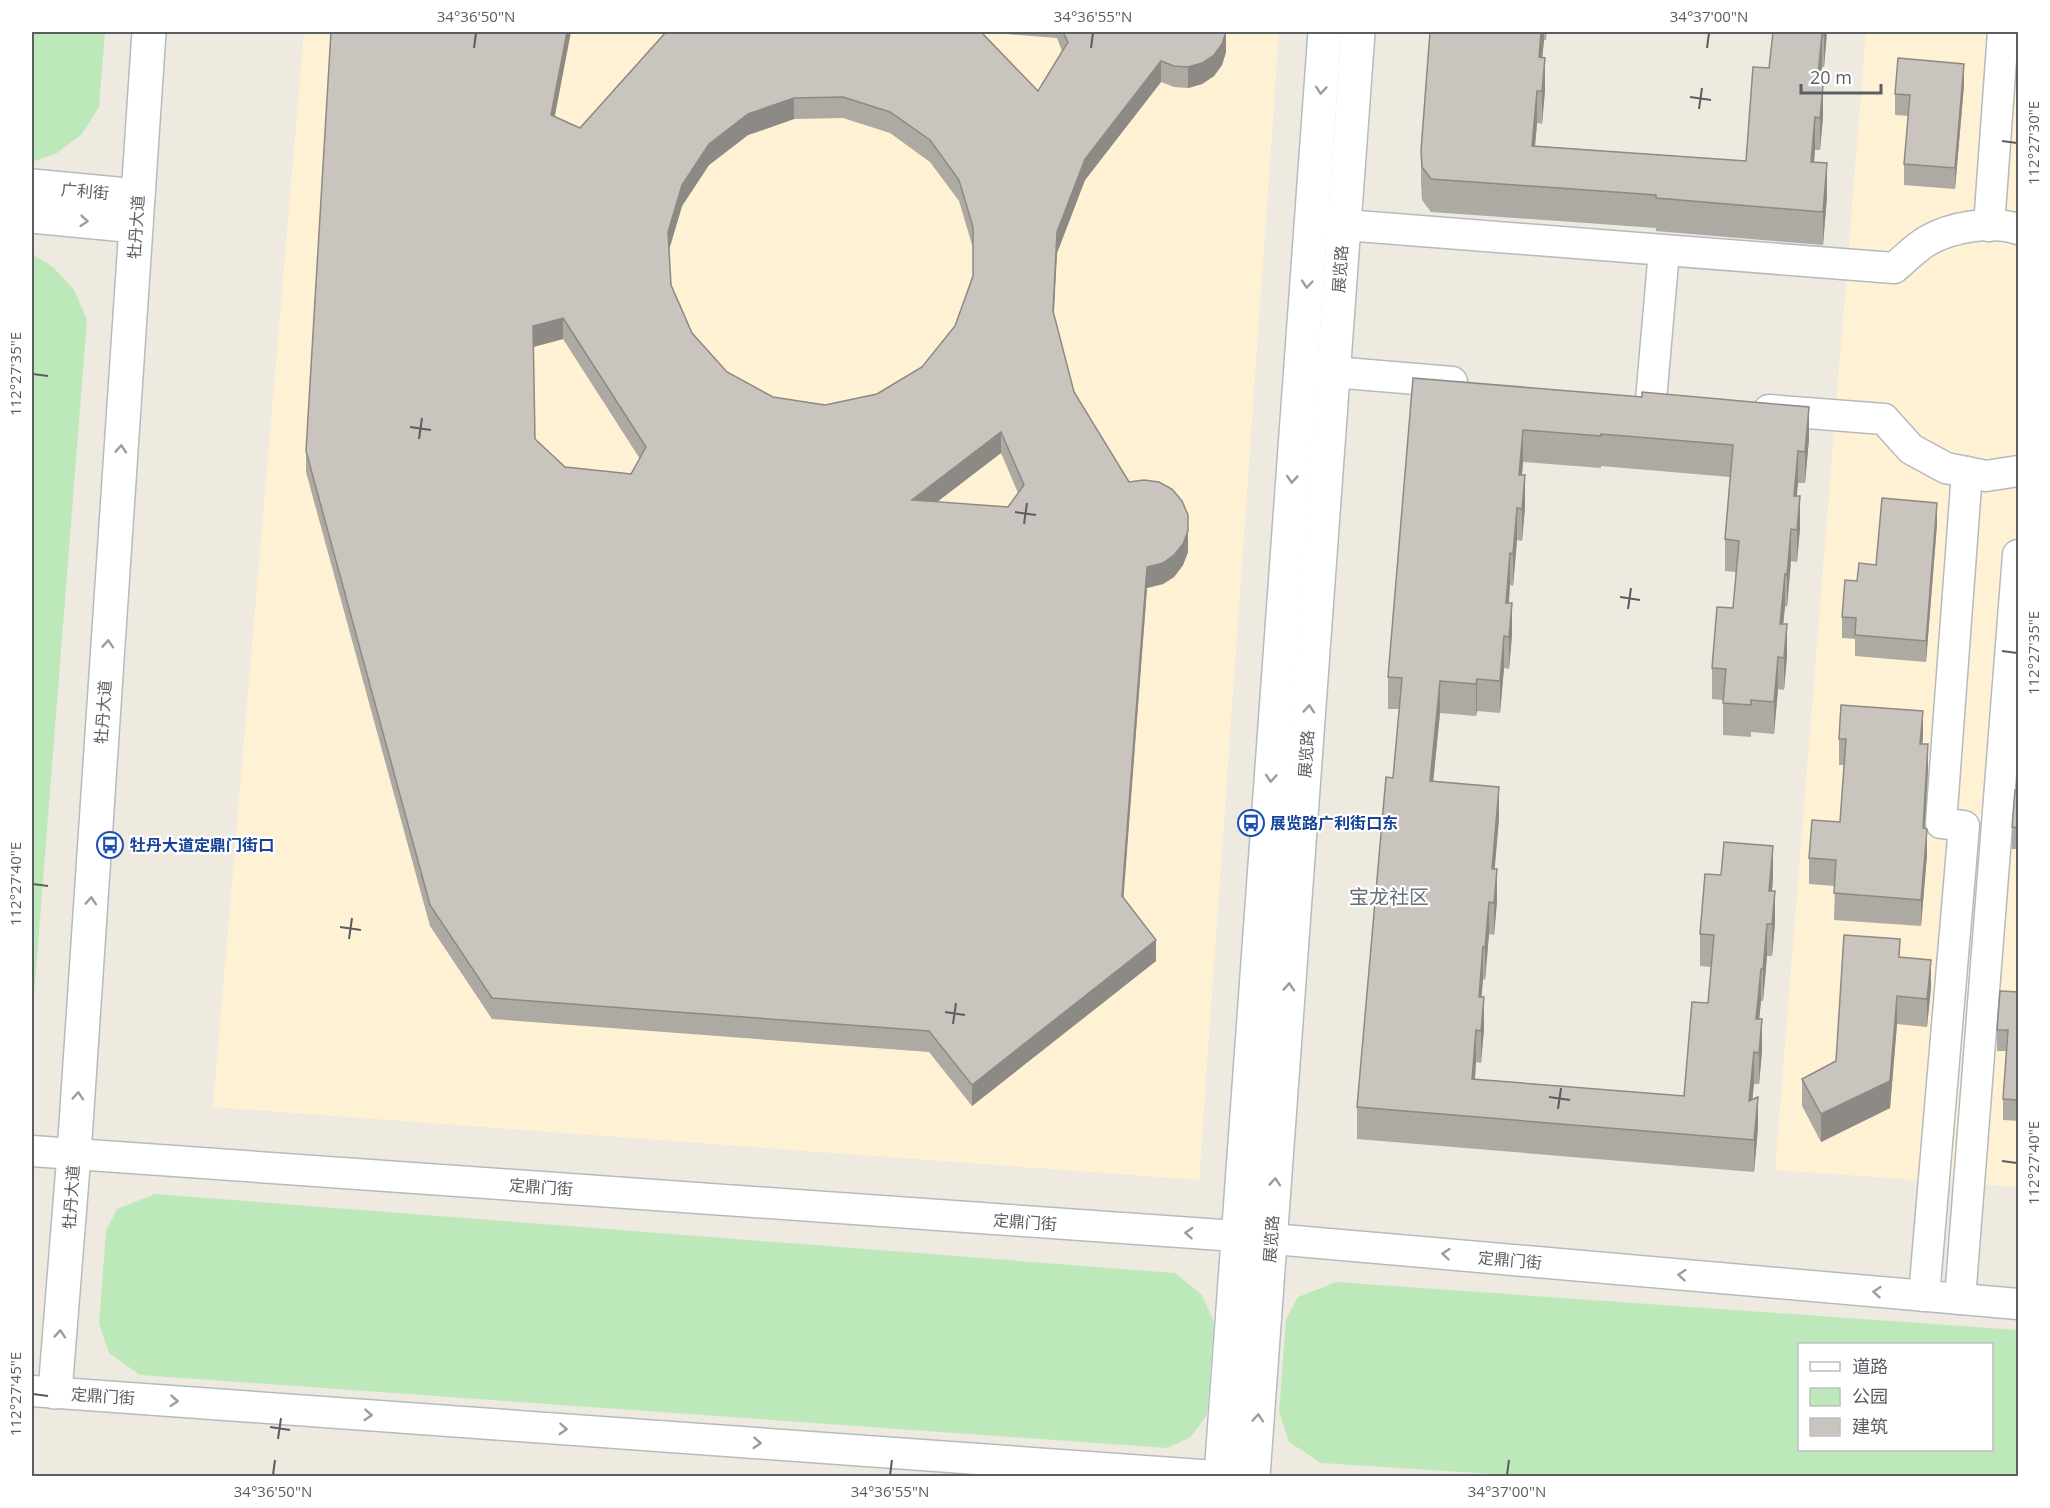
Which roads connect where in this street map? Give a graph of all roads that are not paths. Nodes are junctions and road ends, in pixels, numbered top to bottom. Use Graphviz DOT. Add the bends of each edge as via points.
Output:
graph roads {
  1 [pos="149,32"];
  2 [pos="1325,32"];
  3 [pos="1358,32"];
  4 [pos="2003,32"];
  5 [pos="32,186"];
  6 [pos="137,211"];
  7 [pos="32,216"];
  8 [pos="1312,222"];
  9 [pos="1344,225"];
  10 [pos="1989,226"];
  11 [pos="2019,229"];
  12 [pos="1664,251"];
  13 [pos="1300,369"];
  14 [pos="1333,372"];
  15 [pos="1476,384"];
  16 [pos="1620,397"];
  17 [pos="1744,408"];
  18 [pos="2019,471"];
  19 [pos="1967,472"];
  20 [pos="2019,555"];
  21 [pos="32,1151"];
  22 [pos="74,1154"];
  23 [pos="1238,1237"];
  24 [pos="1271,1239"];
  25 [pos="1924,1296"];
  26 [pos="1960,1299"];
  27 [pos="2019,1304"];
  28 [pos="44,1392"];
  29 [pos="1215,1476"];
  30 [pos="1221,1476"];
  31 [pos="1253,1476"];
  1 -- 6 [label="street, 牡丹大道"];
  2 -- 8 [label="street, 展览路, one-way"];
  3 -- 9 [label="street, 展览路"];
  4 -- 10 [label="street"];
  5 -- 6 [label="street, 广利街"];
  7 -- 6 [label="street, 广利街, one-way"];
  22 -- 6 [label="street, 牡丹大道, one-way"];
  8 -- 9 [label="street"];
  8 -- 13 [label="street, 展览路, one-way"];
  9 -- 12 [label="street"];
  9 -- 14 [label="street, 展览路"];
  10 -- 11 [label="street"];
  10 -- 12 [label="street" via="1966,226 1926,241 1894,268"];
  12 -- 16 [label="street" via="1663,401"];
  13 -- 14 [label="street"];
  13 -- 23 [label="street, 展览路, one-way"];
  14 -- 15 [label="street"];
  24 -- 14 [label="street, 展览路, one-way"];
  17 -- 19 [label="street" via="1884,419 1911,449 1946,468"];
  18 -- 19 [label="street" via="1986,476"];
  19 -- 25 [label="street" via="1941,823 1964,825"];
  20 -- 26 [label="street"];
  21 -- 22 [label="street, 定鼎门街"];
  23 -- 22 [label="street, 定鼎门街, one-way"];
  28 -- 22 [label="street, 牡丹大道, one-way"];
  23 -- 24 [label="street, 定鼎门街"];
  23 -- 30 [label="street, 展览路"];
  25 -- 24 [label="street, 定鼎门街, one-way"];
  31 -- 24 [label="street, 展览路, one-way"];
  25 -- 26 [label="street, 定鼎门街"];
  26 -- 27 [label="street, 定鼎门街"];
  28 -- 29 [label="street, 定鼎门街, one-way"];
}
